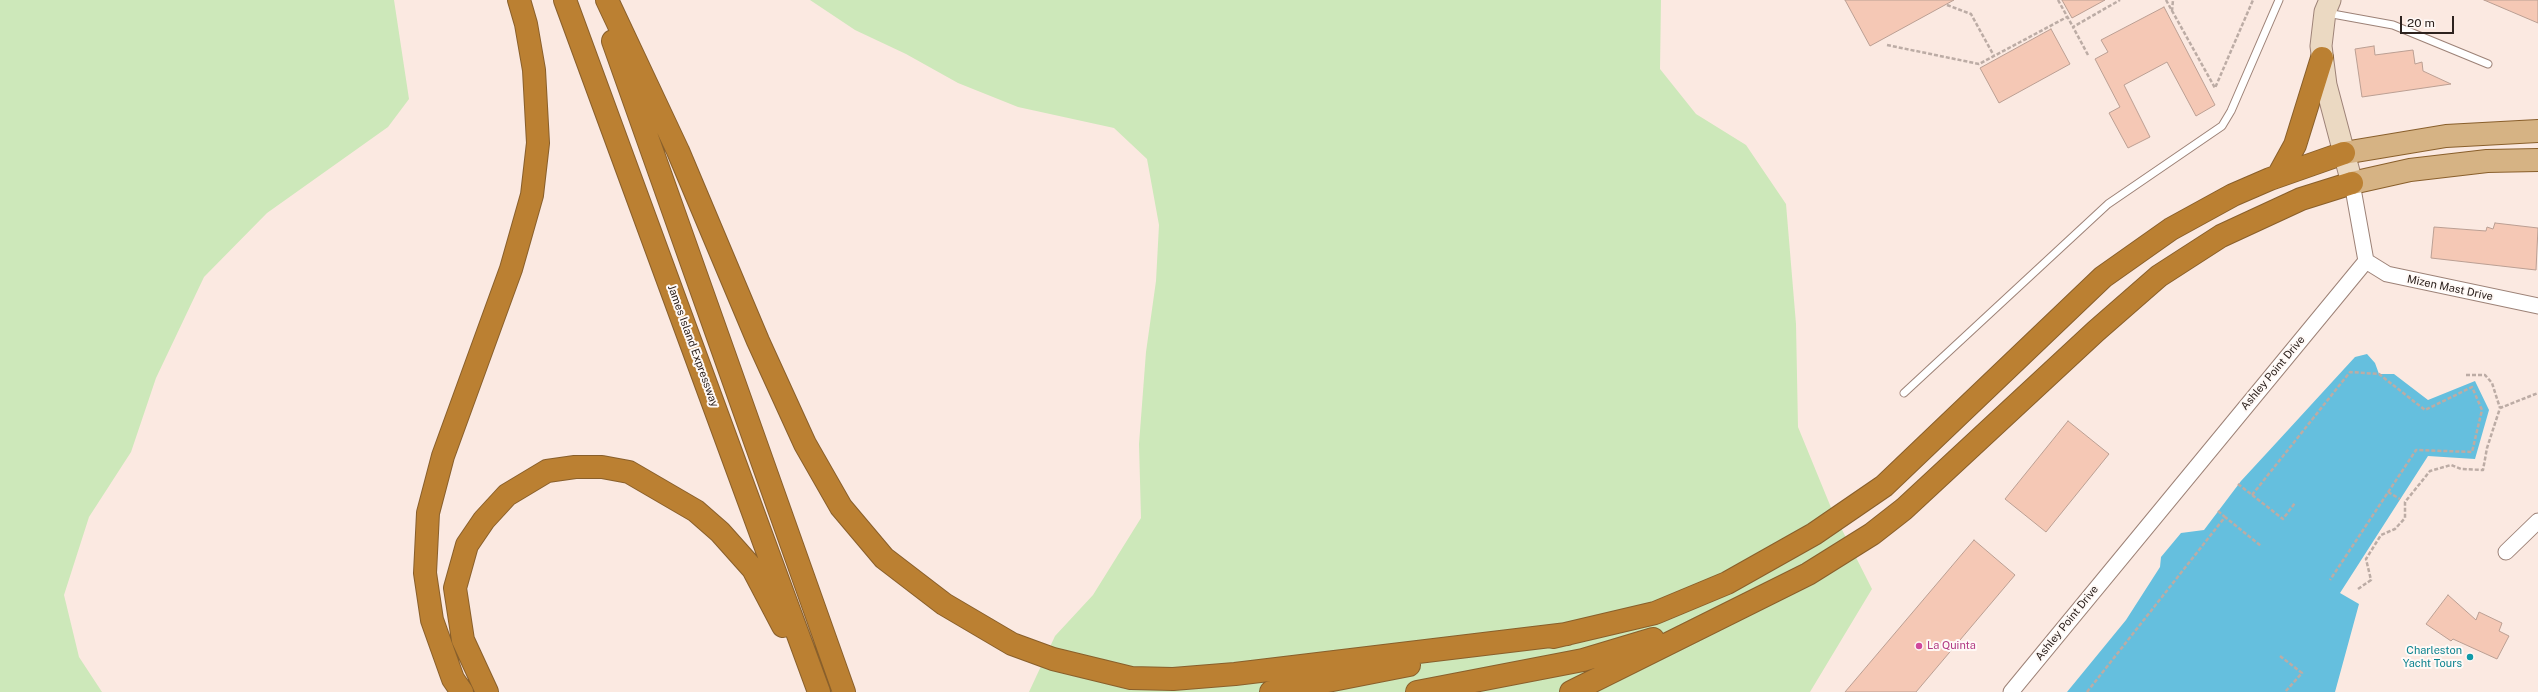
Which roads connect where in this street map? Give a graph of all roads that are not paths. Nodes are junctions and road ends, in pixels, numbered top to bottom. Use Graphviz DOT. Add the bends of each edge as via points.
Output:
graph roads {
  1 [pos="519,0"];
  2 [pos="565,0"];
  3 [pos="598,0"];
  4 [pos="607,0"];
  5 [pos="2279,0"];
  6 [pos="2327,6"];
  7 [pos="2322,58"];
  8 [pos="2488,64"];
  9 [pos="2538,131"];
  10 [pos="2344,153"];
  11 [pos="2538,160"];
  12 [pos="2278,176"];
  13 [pos="2352,183"];
  14 [pos="2366,260"];
  15 [pos="2538,306"];
  16 [pos="1904,392"];
  17 [pos="2538,521"];
  18 [pos="2506,552"];
  19 [pos="1752,602"];
  20 [pos="1567,634"];
  21 [pos="462,692"];
  22 [pos="487,692"];
  23 [pos="818,692"];
  24 [pos="844,692"];
  25 [pos="1271,692"];
  26 [pos="1417,692"];
  27 [pos="1571,692"];
  28 [pos="2010,692"];
  1 -- 21 [label="highway" via="534,70 538,143 532,194 511,269 443,456 428,513 425,573 432,620 453,679"];
  2 -- 23 [label="highway, James Island Expressway"];
  3 -- 24 [label="highway"];
  4 -- 20 [label="highway" via="678,151 805,444 841,507 884,558 944,604 1012,644 1053,659 1131,678 1172,679 1235,674"];
  5 -- 16 [label="lane" via="2231,111 2222,126 2108,204"];
  6 -- 7 [label="street" via="2321,46"];
  6 -- 8 [label="lane" via="2393,24"];
  7 -- 10 [label="street" via="2326,85"];
  7 -- 12 [label="highway" via="2295,145"];
  9 -- 10 [label="main road" via="2446,136"];
  10 -- 12 [label="highway"];
  10 -- 13 [label="street"];
  11 -- 13 [label="main road" via="2487,161 2410,170"];
  12 -- 20 [label="highway" via="2233,195 2171,228 2103,277 1884,486 1814,534 1727,583 1655,612"];
  13 -- 14 [label="street"];
  13 -- 19 [label="highway" via="2301,199 2221,236 2159,276 2096,330 1904,509 1872,534 1808,574"];
  14 -- 15 [label="street, Mizen Mast Drive" via="2387,274"];
  14 -- 28 [label="street, Ashley Point Drive"];
  17 -- 18 [label="street"];
  19 -- 26 [label="highway" via="1648,641 1582,660"];
  19 -- 27 [label="highway"];
  20 -- 25 [label="highway"];
  22 -- 23 [label="highway" via="463,640 455,588 467,545 484,520 507,495 547,471 575,466 629,472 696,511 720,532 753,569"];
}
